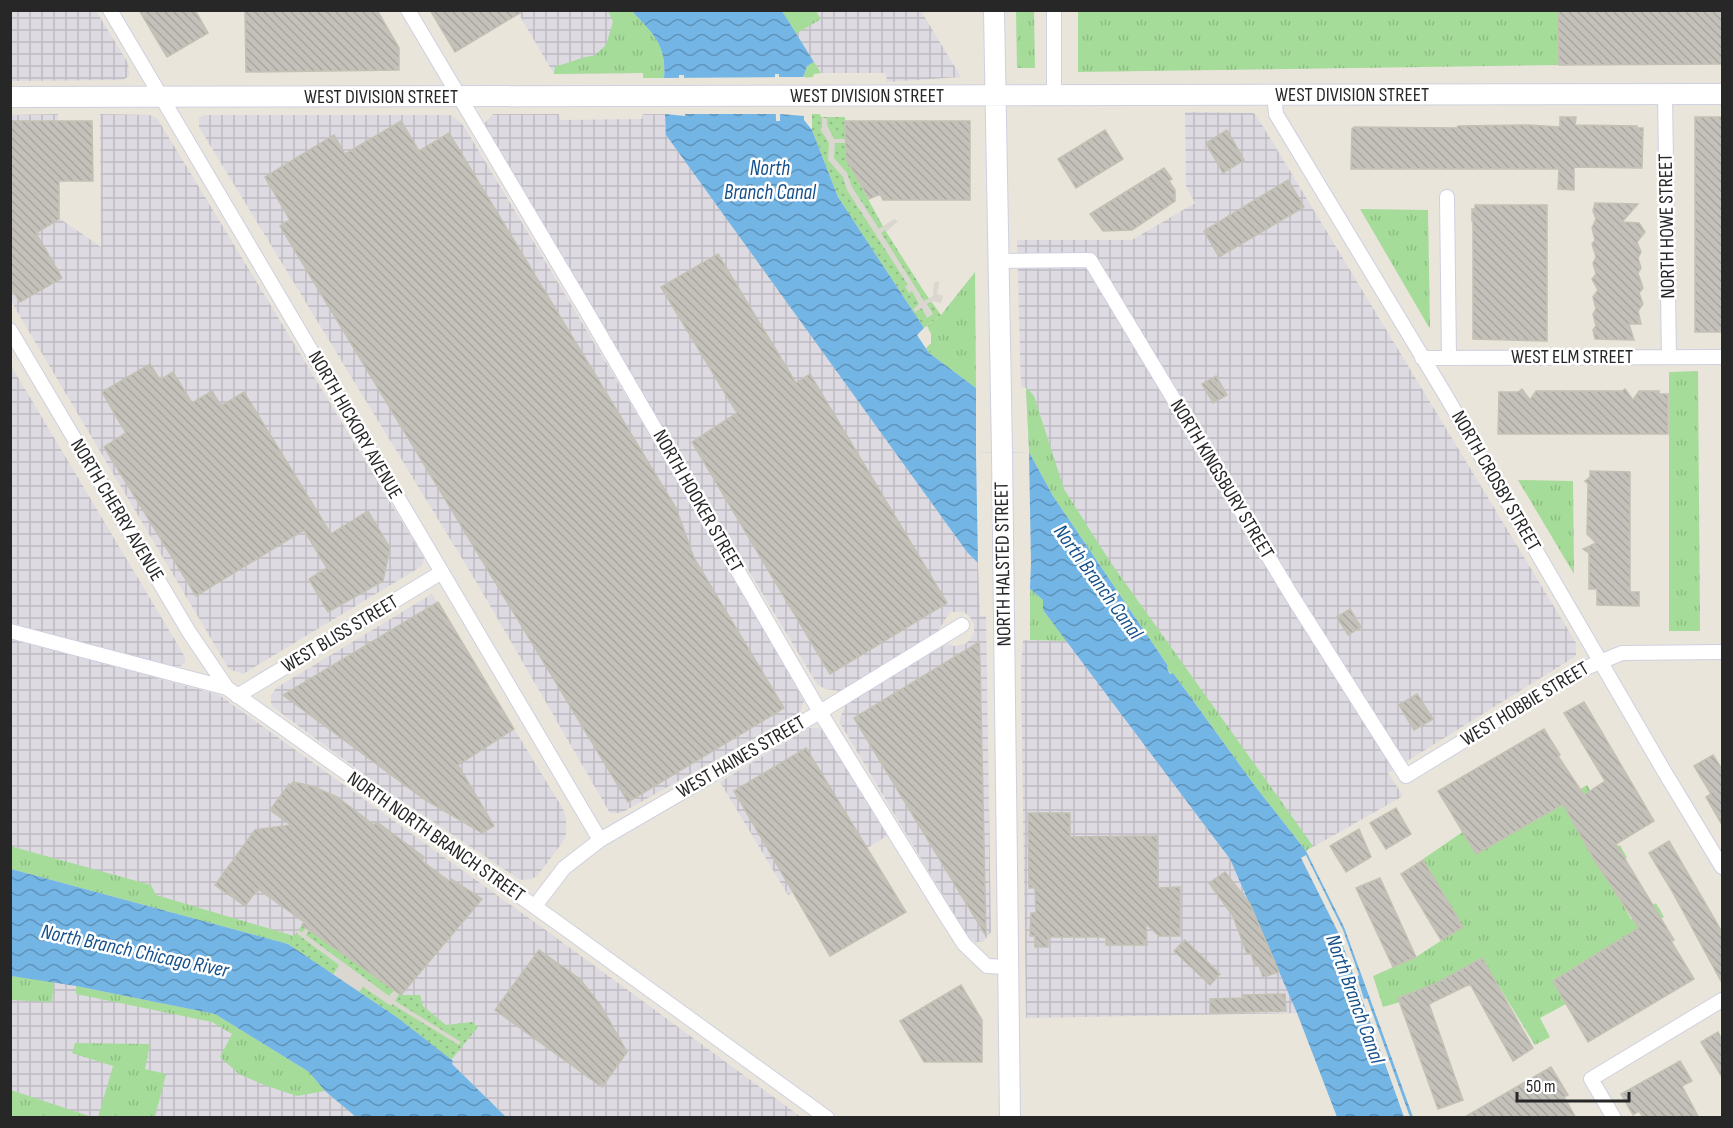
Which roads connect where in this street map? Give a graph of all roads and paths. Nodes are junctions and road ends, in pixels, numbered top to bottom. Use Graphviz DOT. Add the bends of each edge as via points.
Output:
graph roads {
  1 [pos="110,10"];
  2 [pos="408,10"];
  3 [pos="994,10"];
  4 [pos="1054,10"];
  5 [pos="1665,94"];
  6 [pos="1722,94"];
  7 [pos="994,95"];
  8 [pos="1054,95"];
  9 [pos="1274,95"];
  10 [pos="460,96"];
  11 [pos="163,97"];
  12 [pos="10,98"];
  13 [pos="1447,197"];
  14 [pos="998,261"];
  15 [pos="10,330"];
  16 [pos="1669,357"];
  17 [pos="1722,357"];
  18 [pos="1422,358"];
  19 [pos="1449,358"];
  20 [pos="442,572"];
  21 [pos="962,625"];
  22 [pos="10,631"];
  23 [pos="1722,652"];
  24 [pos="1600,661"];
  25 [pos="232,692"];
  26 [pos="820,712"];
  27 [pos="1406,776"];
  28 [pos="600,840"];
  29 [pos="1722,867"];
  30 [pos="535,906"];
  31 [pos="1008,967"];
  32 [pos="1722,1000"];
  33 [pos="827,1118"];
  34 [pos="1010,1118"];
  35 [pos="1614,1118"];
  1 -- 11 [label="street, NORTH HICKORY AVENUE"];
  2 -- 10 [label="street, NORTH HOOKER STREET"];
  3 -- 7 [label="main road, NORTH HALSTED STREET"];
  4 -- 8 [label="street"];
  5 -- 6 [label="main road, WEST DIVISION STREET"];
  5 -- 9 [label="main road, WEST DIVISION STREET"];
  5 -- 16 [label="street, NORTH HOWE STREET"];
  7 -- 8 [label="main road, WEST DIVISION STREET"];
  7 -- 10 [label="main road, WEST DIVISION STREET"];
  7 -- 14 [label="main road, NORTH HALSTED STREET"];
  8 -- 9 [label="main road, WEST DIVISION STREET"];
  9 -- 18 [label="street, NORTH CROSBY STREET" via="1276,114"];
  10 -- 11 [label="main road, WEST DIVISION STREET"];
  10 -- 26 [label="street, NORTH HOOKER STREET"];
  11 -- 12 [label="main road, WEST DIVISION STREET"];
  11 -- 20 [label="street, NORTH HICKORY AVENUE"];
  13 -- 19 [label="street"];
  14 -- 27 [label="street, NORTH KINGSBURY STREET" via="1090,260"];
  14 -- 31 [label="main road, NORTH HALSTED STREET"];
  15 -- 25 [label="street, NORTH CHERRY AVENUE" via="171,602"];
  16 -- 17 [label="street, WEST ELM STREET"];
  16 -- 19 [label="street, WEST ELM STREET"];
  18 -- 19 [label="street, WEST ELM STREET"];
  18 -- 24 [label="street, NORTH CROSBY STREET"];
  20 -- 25 [label="street, WEST BLISS STREET"];
  20 -- 28 [label="street, NORTH HICKORY AVENUE"];
  21 -- 26 [label="street, WEST HAINES STREET"];
  22 -- 25 [label="street, NORTH NORTH BRANCH STREET"];
  23 -- 24 [label="street, WEST HOBBIE STREET" via="1622,653"];
  24 -- 27 [label="street, WEST HOBBIE STREET"];
  24 -- 29 [label="street, NORTH CROSBY STREET"];
  25 -- 30 [label="street, NORTH NORTH BRANCH STREET"];
  26 -- 28 [label="street, WEST HAINES STREET"];
  26 -- 31 [label="street, NORTH HOOKER STREET" via="964,944 987,966"];
  28 -- 30 [label="street, WEST HAINES STREET" via="564,868"];
  30 -- 33 [label="street, NORTH NORTH BRANCH STREET"];
  31 -- 34 [label="main road, NORTH HALSTED STREET"];
  32 -- 35 [label="street" via="1591,1079"];
}
